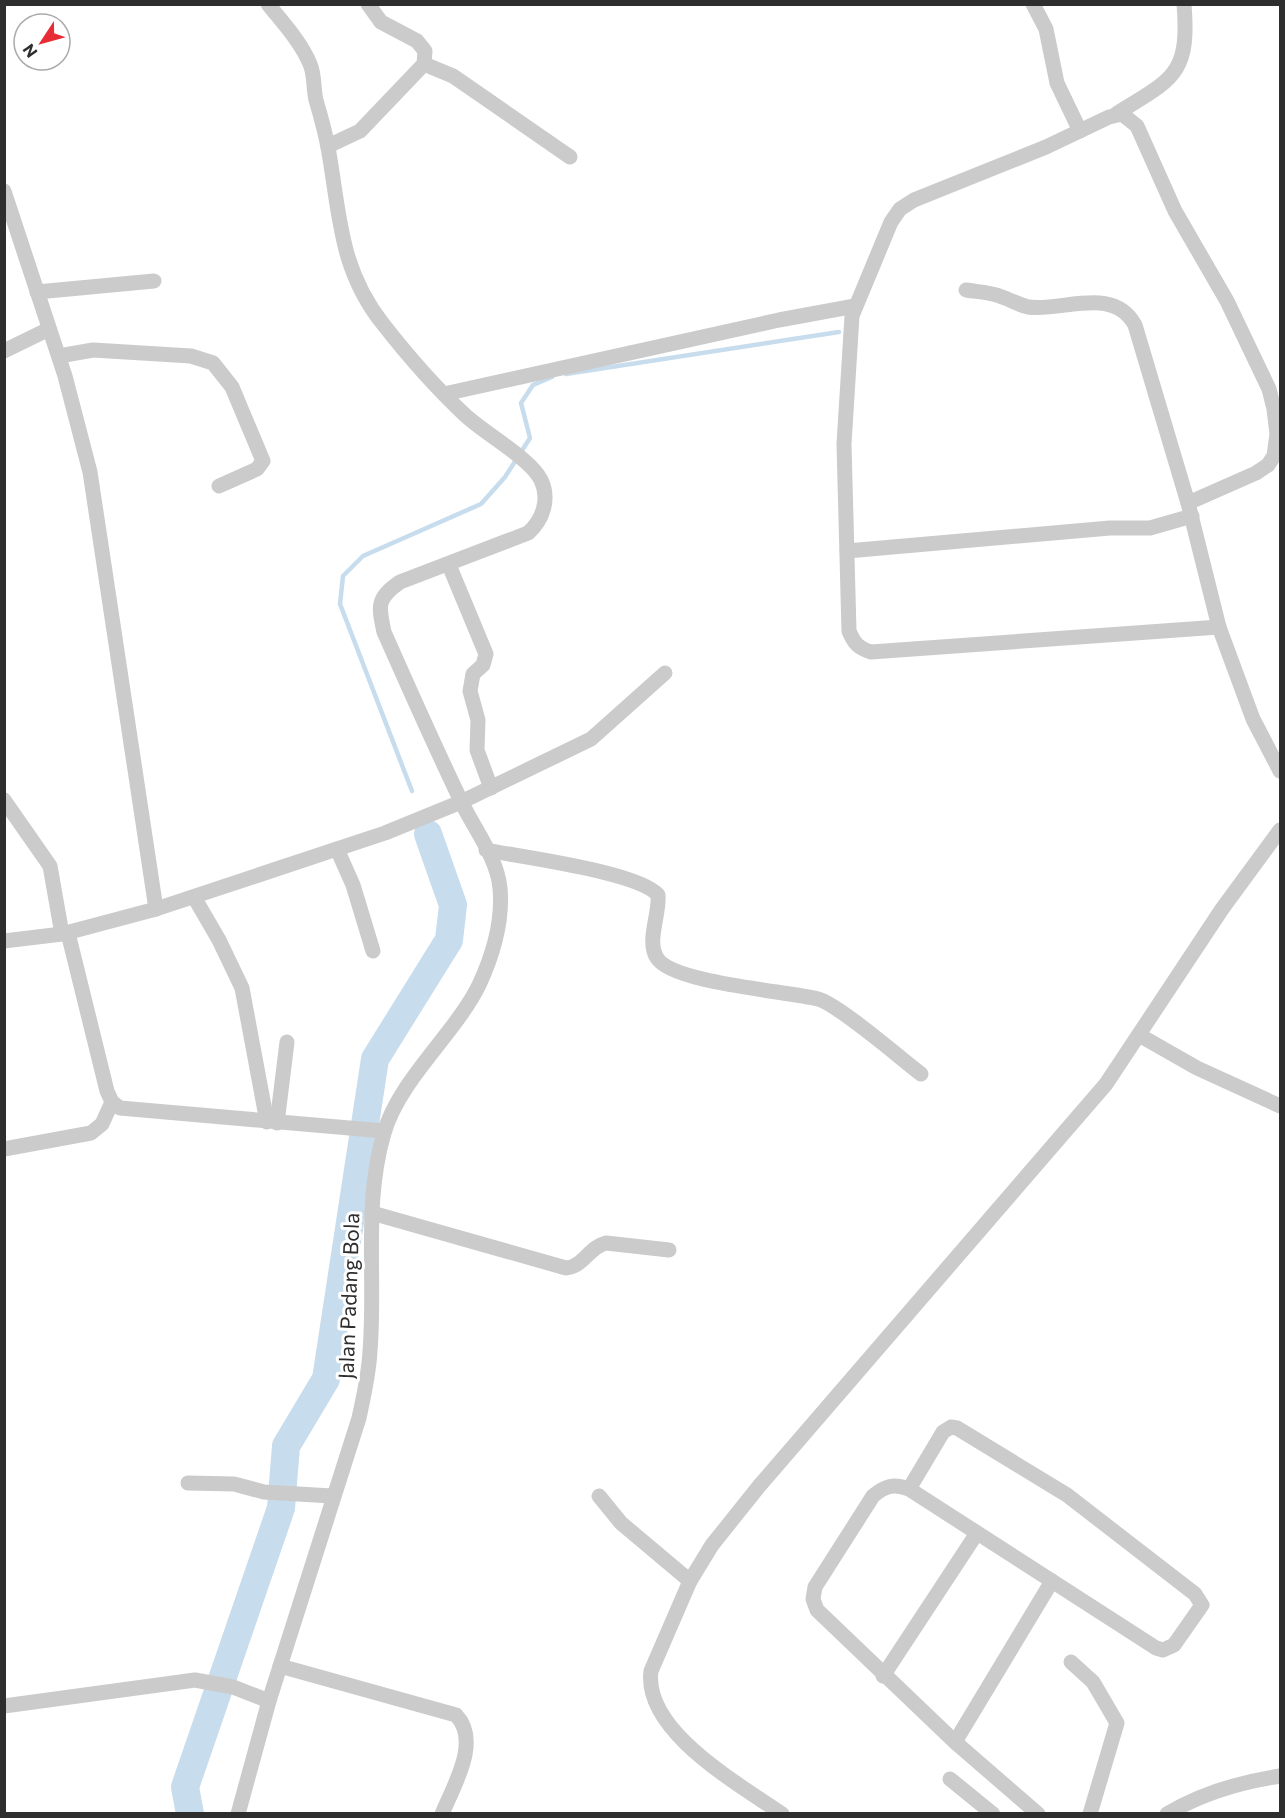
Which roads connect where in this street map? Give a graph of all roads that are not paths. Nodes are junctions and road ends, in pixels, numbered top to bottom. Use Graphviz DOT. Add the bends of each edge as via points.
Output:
graph roads {
  1 [pos="268,4"];
  2 [pos="368,4"];
  3 [pos="1033,4"];
  4 [pos="1184,4"];
  5 [pos="424,64"];
  6 [pos="1116,114"];
  7 [pos="1080,131"];
  8 [pos="328,146"];
  9 [pos="570,157"];
  10 [pos="4,191"];
  11 [pos="154,281"];
  12 [pos="966,290"];
  13 [pos="37,292"];
  14 [pos="855,306"];
  15 [pos="49,328"];
  16 [pos="4,351"];
  17 [pos="59,356"];
  18 [pos="1275,387"];
  19 [pos="444,394"];
  20 [pos="1277,459"];
  21 [pos="219,486"];
  22 [pos="1190,510"];
  23 [pos="847,551"];
  24 [pos="449,565"];
  25 [pos="1219,627"];
  26 [pos="665,673"];
  27 [pos="1281,771"];
  28 [pos="491,788"];
  29 [pos="4,800"];
  30 [pos="461,802"];
  31 [pos="1281,830"];
  32 [pos="337,849"];
  33 [pos="486,850"];
  34 [pos="194,897"];
  35 [pos="156,909"];
  36 [pos="65,933"];
  37 [pos="4,941"];
  38 [pos="373,951"];
  39 [pos="1139,1035"];
  40 [pos="287,1042"];
  41 [pos="921,1074"];
  42 [pos="112,1102"];
  43 [pos="1281,1106"];
  44 [pos="272,1122"];
  45 [pos="384,1131"];
  46 [pos="4,1149"];
  47 [pos="372,1213"];
  48 [pos="669,1250"];
  49 [pos="188,1483"];
  50 [pos="909,1489"];
  51 [pos="332,1496"];
  52 [pos="599,1496"];
  53 [pos="977,1533"];
  54 [pos="690,1581"];
  55 [pos="1052,1581"];
  56 [pos="1071,1662"];
  57 [pos="280,1666"];
  58 [pos="883,1676"];
  59 [pos="269,1701"];
  60 [pos="4,1706"];
  61 [pos="955,1742"];
  62 [pos="1281,1776"];
  63 [pos="950,1779"];
  64 [pos="1027,1810"];
  65 [pos="238,1814"];
  66 [pos="442,1814"];
  67 [pos="782,1814"];
  68 [pos="993,1814"];
  69 [pos="1090,1814"];
  70 [pos="1167,1814"];
  1 -- 8 [label="street" via="309,62"];
  2 -- 5 [label="street" via="381,22 417,41 425,51"];
  3 -- 7 [label="street" via="1046,29 1058,82"];
  4 -- 6 [label="street" via="1185,49 1180,68 1155,90"];
  5 -- 8 [label="street" via="360,131"];
  5 -- 9 [label="street" via="453,76"];
  6 -- 7 [label="street"];
  6 -- 18 [label="street" via="1131,119 1142,132 1175,211"];
  7 -- 14 [label="street" via="906,204 891,222"];
  8 -- 19 [label="street" via="346,258 360,291 399,344"];
  10 -- 13 [label="street"];
  11 -- 13 [label="street"];
  12 -- 22 [label="street" via="1027,306 1088,303 1124,310 1135,325"];
  13 -- 15 [label="street"];
  14 -- 19 [label="street"];
  14 -- 23 [label="street" via="844,444"];
  15 -- 16 [label="street"];
  15 -- 17 [label="street"];
  17 -- 21 [label="street" via="93,350 191,356 213,363 232,387 263,461 257,469"];
  17 -- 35 [label="street" via="90,471"];
  18 -- 20 [label="street"];
  19 -- 24 [label="street, Jalan Padang Bola" via="483,432 532,468 545,493 545,507 536,526 516,539"];
  20 -- 22 [label="street"];
  22 -- 23 [label="street" via="1150,528 1110,528"];
  22 -- 25 [label="street"];
  23 -- 25 [label="street" via="849,631 861,649 871,652"];
  24 -- 28 [label="street" via="486,654 483,665 473,674 470,691 478,720 477,750"];
  24 -- 30 [label="street, Jalan Padang Bola" via="400,582 385,592 379,607 384,632"];
  25 -- 27 [label="street" via="1253,719"];
  26 -- 28 [label="street" via="591,739"];
  28 -- 30 [label="street"];
  29 -- 36 [label="street" via="50,866"];
  30 -- 32 [label="street"];
  30 -- 33 [label="street, Jalan Padang Bola"];
  31 -- 39 [label="street" via="1222,909"];
  32 -- 34 [label="street"];
  32 -- 38 [label="street" via="353,885"];
  33 -- 41 [label="street" via="648,886 658,895 653,946 655,956 664,966 686,975 825,1001"];
  33 -- 45 [label="street, Jalan Padang Bola" via="500,887 500,915 492,952 479,985 395,1107"];
  34 -- 35 [label="street"];
  34 -- 44 [label="street" via="242,988"];
  35 -- 36 [label="street"];
  36 -- 37 [label="street"];
  36 -- 42 [label="street"];
  39 -- 43 [label="street" via="1197,1068"];
  39 -- 54 [label="street" via="1077,1119 760,1485 712,1545"];
  40 -- 44 [label="street"];
  42 -- 44 [label="street" via="131,1111"];
  42 -- 46 [label="street" via="102,1124 91,1133"];
  44 -- 45 [label="street"];
  45 -- 47 [label="street, Jalan Padang Bola" via="375,1169"];
  47 -- 48 [label="street" via="566,1268 577,1266 597,1245 606,1243"];
  47 -- 51 [label="street, Jalan Padang Bola" via="366,1387"];
  49 -- 51 [label="street" via="240,1484 264,1492"];
  50 -- 53 [label="street"];
  50 -- 55 [label="street" via="943,1432 951,1427 1089,1511 1200,1600 1201,1610 1174,1645 1163,1650"];
  50 -- 58 [label="street" via="894,1484 873,1496 815,1587 813,1599 828,1624"];
  51 -- 57 [label="street, Jalan Padang Bola"];
  52 -- 54 [label="street" via="621,1523"];
  53 -- 55 [label="street"];
  53 -- 58 [label="street"];
  54 -- 67 [label="street" via="651,1671 652,1697 658,1710 692,1748"];
  55 -- 61 [label="street"];
  56 -- 69 [label="street" via="1093,1682 1117,1723"];
  57 -- 59 [label="street, Jalan Padang Bola"];
  57 -- 66 [label="street" via="456,1715 465,1724 467,1747"];
  58 -- 61 [label="street"];
  59 -- 60 [label="street" via="215,1681 166,1682"];
  59 -- 65 [label="street, Jalan Padang Bola"];
  61 -- 64 [label="street"];
  62 -- 70 [label="street" via="1233,1785 1190,1800"];
  63 -- 68 [label="street"];
}
